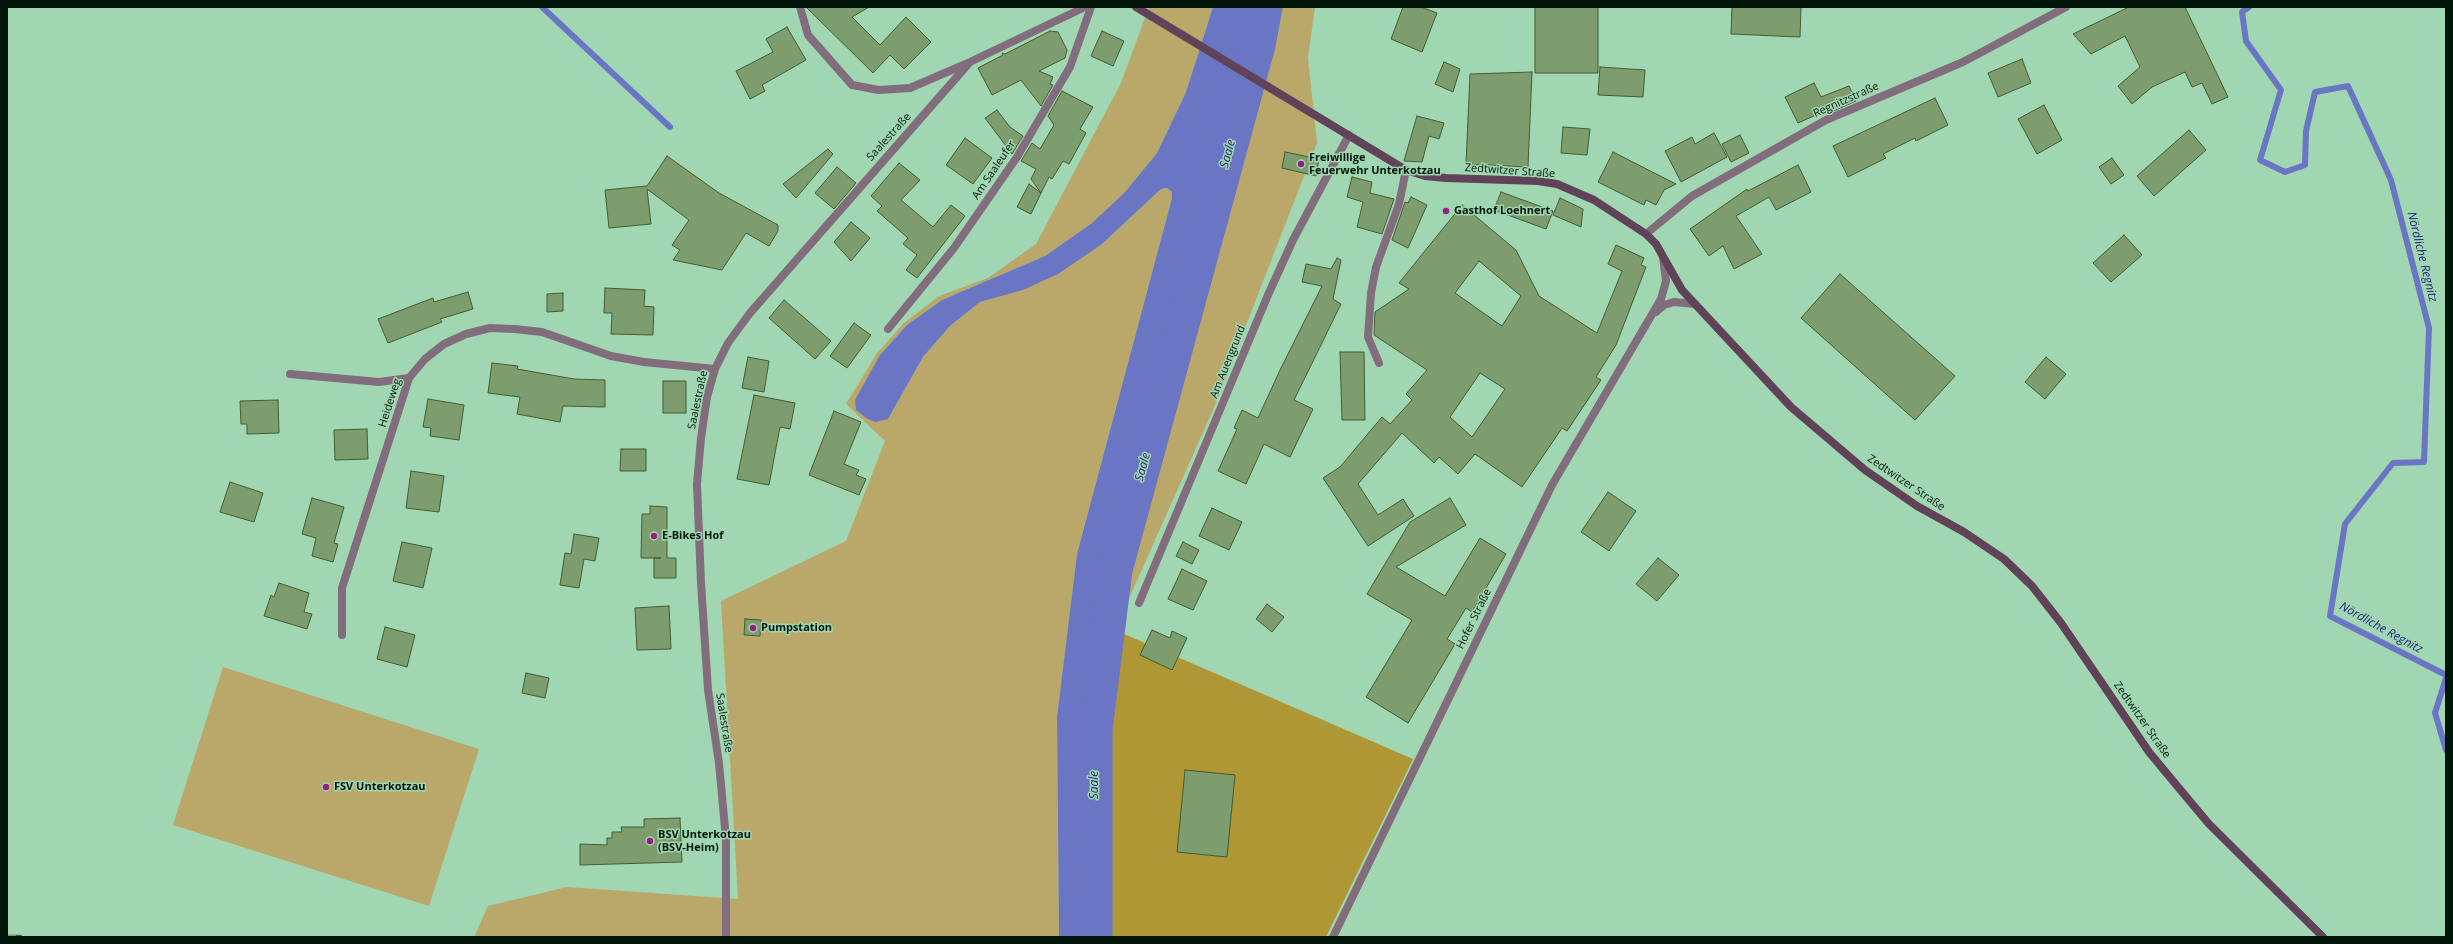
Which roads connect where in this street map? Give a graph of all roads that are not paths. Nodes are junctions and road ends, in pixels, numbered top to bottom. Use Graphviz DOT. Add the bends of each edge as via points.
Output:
graph roads {
  1 [pos="800,7"];
  2 [pos="1085,7"];
  3 [pos="1091,7"];
  4 [pos="1136,7"];
  5 [pos="2066,7"];
  6 [pos="970,62"];
  7 [pos="1349,135"];
  8 [pos="1406,170"];
  9 [pos="1646,234"];
  10 [pos="1661,253"];
  11 [pos="1695,304"];
  12 [pos="1650,318"];
  13 [pos="888,329"];
  14 [pos="1379,363"];
  15 [pos="715,369"];
  16 [pos="290,374"];
  17 [pos="409,378"];
  18 [pos="1139,603"];
  19 [pos="342,635"];
  20 [pos="726,937"];
  21 [pos="1333,937"];
  22 [pos="2323,937"];
  1 -- 6 [label="street" via="808,35 852,85 879,90 910,88"];
  2 -- 6 [label="street, Saalestraße"];
  3 -- 13 [label="street, Am Saaleufer" via="1070,67 1018,157 954,248"];
  4 -- 7 [label="street, Zedtwitzer Straße"];
  5 -- 9 [label="street, Regnitzstraße" via="1963,62 1826,120 1692,196"];
  6 -- 15 [label="street, Saalestraße" via="750,313 728,343"];
  7 -- 8 [label="street, Zedtwitzer Straße"];
  7 -- 18 [label="street, Am Auengrund" via="1293,240 1271,288"];
  8 -- 9 [label="street, Zedtwitzer Straße" via="1425,176 1446,178 1557,184 1594,200"];
  8 -- 14 [label="street" via="1400,204 1376,267 1371,293 1368,336"];
  9 -- 10 [label="street, Zedtwitzer Straße"];
  10 -- 11 [label="street, Zedtwitzer Straße" via="1682,290"];
  10 -- 12 [label="street, Hofer Straße" via="1666,281 1661,299"];
  11 -- 12 [label="street, Hofer Straße" via="1669,303"];
  11 -- 22 [label="street, Zedtwitzer Straße" via="1791,407 1865,470 1917,506 1964,532 2004,559 2032,586 2061,622 2149,752 2178,787 2209,824"];
  12 -- 21 [label="street, Hofer Straße" via="1552,485"];
  15 -- 17 [label="street, Heideweg" via="611,356 542,332 490,328 466,334 444,344 425,359"];
  15 -- 20 [label="street, Saalestraße" via="707,397 698,484 708,690 719,763 726,839"];
  16 -- 17 [label="street" via="379,382"];
  17 -- 19 [label="street, Heideweg" via="342,588"];
}
